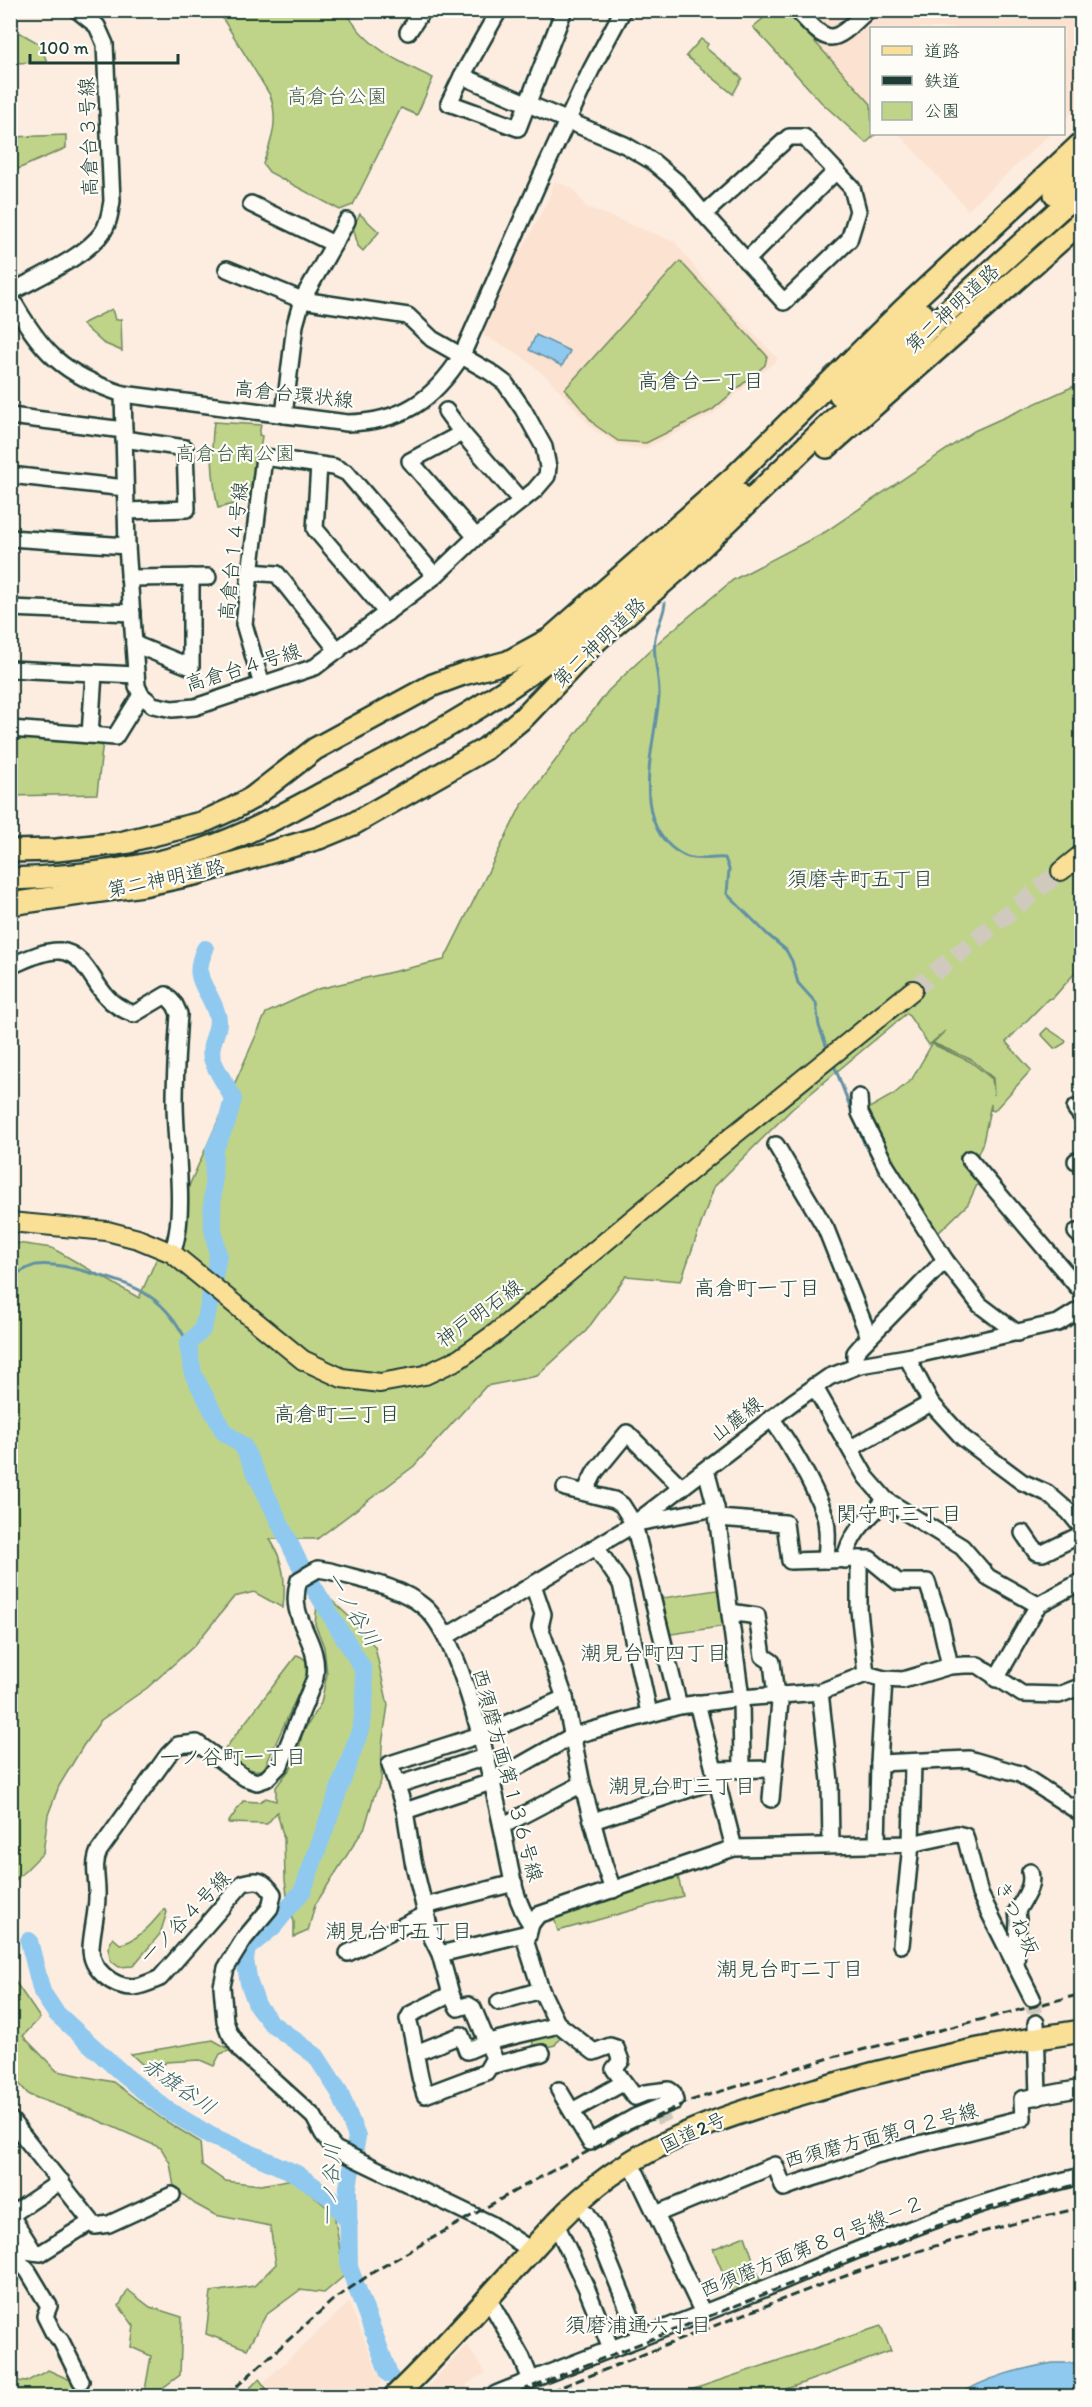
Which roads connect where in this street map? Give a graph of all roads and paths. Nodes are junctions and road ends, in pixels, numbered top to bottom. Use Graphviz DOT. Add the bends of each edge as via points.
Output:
graph roads {
  1 [pos="77,10"];
  2 [pos="499,10"];
  3 [pos="564,10"];
  4 [pos="797,10"];
  5 [pos="868,10"];
  6 [pos="420,12"];
  7 [pos="619,12"];
  8 [pos="408,32"];
  9 [pos="459,83"];
  10 [pos="528,103"];
  11 [pos="567,121"];
  12 [pos="1082,143"];
  13 [pos="1082,170"];
  14 [pos="836,171"];
  15 [pos="1082,189"];
  16 [pos="251,204"];
  17 [pos="704,214"];
  18 [pos="347,221"];
  19 [pos="1082,221"];
  20 [pos="334,244"];
  21 [pos="746,261"];
  22 [pos="228,269"];
  23 [pos="10,295"];
  24 [pos="302,300"];
  25 [pos="465,347"];
  26 [pos="882,364"];
  27 [pos="123,394"];
  28 [pos="446,411"];
  29 [pos="284,415"];
  30 [pos="10,416"];
  31 [pos="462,433"];
  32 [pos="124,435"];
  33 [pos="320,465"];
  34 [pos="10,475"];
  35 [pos="125,488"];
  36 [pos="521,501"];
  37 [pos="126,511"];
  38 [pos="476,537"];
  39 [pos="10,538"];
  40 [pos="127,546"];
  41 [pos="672,554"];
  42 [pos="250,572"];
  43 [pos="435,576"];
  44 [pos="191,577"];
  45 [pos="208,577"];
  46 [pos="129,578"];
  47 [pos="10,608"];
  48 [pos="132,613"];
  49 [pos="387,613"];
  50 [pos="586,629"];
  51 [pos="203,641"];
  52 [pos="134,644"];
  53 [pos="338,651"];
  54 [pos="191,667"];
  55 [pos="10,669"];
  56 [pos="94,673"];
  57 [pos="136,675"];
  58 [pos="262,686"];
  59 [pos="141,695"];
  60 [pos="10,729"];
  61 [pos="90,735"];
  62 [pos="327,792"];
  63 [pos="116,844"];
  64 [pos="10,851"];
  65 [pos="1082,854"];
  66 [pos="1061,871"];
  67 [pos="10,879"];
  68 [pos="10,904"];
  69 [pos="10,966"];
  70 [pos="913,990"];
  71 [pos="859,1097"];
  72 [pos="776,1145"];
  73 [pos="969,1159"];
  74 [pos="10,1222"];
  75 [pos="172,1253"];
  76 [pos="942,1263"];
  77 [pos="1082,1292"];
  78 [pos="1082,1308"];
  79 [pos="1017,1334"];
  80 [pos="869,1337"];
  81 [pos="907,1357"];
  82 [pos="860,1365"];
  83 [pos="814,1386"];
  84 [pos="931,1403"];
  85 [pos="771,1418"];
  86 [pos="851,1448"];
  87 [pos="706,1470"];
  88 [pos="565,1488"];
  89 [pos="682,1488"];
  90 [pos="585,1492"];
  91 [pos="886,1500"];
  92 [pos="717,1513"];
  93 [pos="634,1524"];
  94 [pos="1082,1528"];
  95 [pos="1023,1533"];
  96 [pos="1082,1534"];
  97 [pos="596,1547"];
  98 [pos="826,1560"];
  99 [pos="852,1560"];
  100 [pos="299,1580"];
  101 [pos="1082,1581"];
  102 [pos="533,1586"];
  103 [pos="1038,1605"];
  104 [pos="730,1612"];
  105 [pos="447,1636"];
  106 [pos="950,1666"];
  107 [pos="866,1674"];
  108 [pos="884,1679"];
  109 [pos="996,1679"];
  110 [pos="1082,1686"];
  111 [pos="820,1692"];
  112 [pos="776,1697"];
  113 [pos="565,1698"];
  114 [pos="741,1698"];
  115 [pos="697,1704"];
  116 [pos="679,1706"];
  117 [pos="650,1713"];
  118 [pos="480,1735"];
  119 [pos="572,1736"];
  120 [pos="485,1757"];
  121 [pos="913,1762"];
  122 [pos="879,1763"];
  123 [pos="774,1769"];
  124 [pos="742,1770"];
  125 [pos="716,1775"];
  126 [pos="491,1782"];
  127 [pos="582,1784"];
  128 [pos="397,1785"];
  129 [pos="771,1799"];
  130 [pos="405,1811"];
  131 [pos="1082,1814"];
  132 [pos="593,1821"];
  133 [pos="502,1826"];
  134 [pos="877,1844"];
  135 [pos="911,1844"];
  136 [pos="831,1845"];
  137 [pos="734,1848"];
  138 [pos="1030,1872"];
  139 [pos="514,1883"];
  140 [pos="613,1890"];
  141 [pos="426,1910"];
  142 [pos="529,1929"];
  143 [pos="901,1945"];
  144 [pos="348,1953"];
  145 [pos="440,1954"];
  146 [pos="1016,1967"];
  147 [pos="541,1990"];
  148 [pos="451,1994"];
  149 [pos="1032,1998"];
  150 [pos="499,2002"];
  151 [pos="557,2023"];
  152 [pos="1036,2031"];
  153 [pos="1082,2031"];
  154 [pos="488,2042"];
  155 [pos="416,2053"];
  156 [pos="542,2053"];
  157 [pos="490,2066"];
  158 [pos="623,2083"];
  159 [pos="1082,2088"];
  160 [pos="559,2090"];
  161 [pos="1038,2097"];
  162 [pos="572,2111"];
  163 [pos="11,2121"];
  164 [pos="629,2164"];
  165 [pos="1082,2176"];
  166 [pos="61,2181"];
  167 [pos="172,2195"];
  168 [pos="586,2212"];
  169 [pos="656,2214"];
  170 [pos="12,2215"];
  171 [pos="91,2222"];
  172 [pos="556,2224"];
  173 [pos="531,2250"];
  174 [pos="13,2251"];
  175 [pos="34,2252"];
  176 [pos="488,2298"];
  177 [pos="703,2313"];
  178 [pos="640,2338"];
  179 [pos="611,2349"];
  180 [pos="531,2380"];
  181 [pos="81,2381"];
  182 [pos="496,2394"];
  183 [pos="395,2397"];
  1 -- 23 [label="street, 高倉台３号線" via="97,26 105,44 112,201 109,218 91,245"];
  2 -- 9 [label="street"];
  3 -- 10 [label="street"];
  4 -- 5 [label="street" via="819,34 832,37 843,34"];
  6 -- 8 [label="street"];
  7 -- 11 [label="street, 高倉台環状線"];
  9 -- 10 [label="street"];
  9 -- 10 [label="street" via="449,104 518,128"];
  10 -- 11 [label="street"];
  11 -- 17 [label="street" via="652,161 677,182"];
  11 -- 25 [label="street, 高倉台環状線"];
  12 -- 41 [label="highway" via="903,310 734,478"];
  13 -- 26 [label="highway, 第二神明道路"];
  14 -- 17 [label="street" via="804,137 789,137"];
  14 -- 21 [label="street"];
  14 -- 21 [label="street" via="857,200 858,211 849,240 784,302"];
  15 -- 26 [label="highway, 第二神明道路"];
  16 -- 20 [label="street"];
  17 -- 21 [label="street"];
  18 -- 20 [label="street"];
  19 -- 41 [label="highway" via="751,516"];
  20 -- 24 [label="street"];
  22 -- 24 [label="street"];
  23 -- 27 [label="street, 高倉台環状線" via="31,332 53,357 94,384"];
  24 -- 25 [label="street" via="408,316 432,339"];
  24 -- 29 [label="street" via="295,325"];
  25 -- 29 [label="street, 高倉台環状線" via="451,372 429,396 391,417 347,423"];
  25 -- 36 [label="street, 高倉台４号線" via="505,383 544,447 547,476"];
  26 -- 41 [label="highway, 第二神明道路"];
  27 -- 29 [label="street, 高倉台環状線"];
  27 -- 32 [label="street"];
  28 -- 31 [label="street"];
  30 -- 32 [label="street"];
  31 -- 36 [label="street"];
  31 -- 38 [label="street" via="410,461"];
  32 -- 35 [label="street"];
  32 -- 37 [label="street" via="185,448 193,509"];
  33 -- 42 [label="street, 高倉台１４号線" via="264,457"];
  33 -- 43 [label="street, 高倉台１４号線" via="347,472"];
  33 -- 49 [label="street" via="315,529"];
  34 -- 35 [label="street"];
  35 -- 37 [label="street"];
  36 -- 38 [label="street, 高倉台４号線"];
  37 -- 40 [label="street"];
  38 -- 43 [label="street, 高倉台４号線"];
  39 -- 40 [label="street"];
  40 -- 46 [label="street"];
  41 -- 50 [label="highway, 第二神明道路"];
  42 -- 53 [label="street" via="277,574"];
  42 -- 58 [label="street, 高倉台１４号線" via="244,624"];
  43 -- 49 [label="street, 高倉台４号線"];
  44 -- 45 [label="street"];
  44 -- 46 [label="street"];
  44 -- 54 [label="street"];
  46 -- 48 [label="street"];
  47 -- 48 [label="street"];
  48 -- 52 [label="street"];
  49 -- 53 [label="street, 高倉台４号線"];
  50 -- 62 [label="highway, 第二神明道路" via="508,687 400,755"];
  50 -- 63 [label="highway" via="550,639 519,657 433,685 315,748 232,809 201,823"];
  50 -- 68 [label="highway, 第二神明道路" via="524,717 499,739 352,824 283,850 199,873"];
  51 -- 54 [label="street"];
  52 -- 54 [label="street"];
  52 -- 57 [label="street"];
  53 -- 58 [label="street, 高倉台４号線" via="315,667"];
  55 -- 56 [label="street"];
  56 -- 57 [label="street"];
  56 -- 61 [label="street"];
  57 -- 59 [label="street"];
  58 -- 59 [label="street, 高倉台４号線" via="195,707 172,709 153,705"];
  59 -- 61 [label="street" via="115,737"];
  60 -- 61 [label="street"];
  62 -- 63 [label="highway, 第二神明道路" via="300,804 238,821"];
  62 -- 67 [label="highway, 第二神明道路" via="246,833 202,850 96,873"];
  63 -- 64 [label="highway, 第二神明道路"];
  65 -- 66 [label="main road"];
  69 -- 75 [label="street" via="60,951 77,956 107,998 122,1010 134,1014 166,995 175,1005 179,1014 175,1101 178,1208 177,1239"];
  70 -- 75 [label="main road, 神戸明石線" via="497,1332 459,1359 424,1375 380,1383 342,1378 303,1360"];
  71 -- 76 [label="street" via="860,1113 886,1166"];
  72 -- 80 [label="street" via="826,1230"];
  73 -- 77 [label="street"];
  74 -- 75 [label="main road, 神戸明石線" via="107,1231"];
  76 -- 79 [label="street" via="980,1305"];
  76 -- 80 [label="street"];
  78 -- 79 [label="street, 山麓線" via="1058,1323"];
  79 -- 81 [label="street, 山麓線"];
  80 -- 82 [label="street" via="855,1353"];
  81 -- 82 [label="street, 山麓線"];
  81 -- 84 [label="street"];
  82 -- 83 [label="street, 山麓線"];
  83 -- 85 [label="street, 山麓線"];
  83 -- 86 [label="street"];
  84 -- 86 [label="street"];
  84 -- 94 [label="street" via="963,1438 1022,1482 1047,1493"];
  85 -- 87 [label="street, 山麓線"];
  85 -- 98 [label="street" via="824,1514"];
  86 -- 91 [label="street" via="866,1476"];
  87 -- 89 [label="street, 山麓線"];
  87 -- 92 [label="street"];
  88 -- 90 [label="street"];
  89 -- 90 [label="street" via="627,1433 595,1472"];
  89 -- 93 [label="street, 山麓線"];
  90 -- 93 [label="street" via="622,1505"];
  91 -- 99 [label="street" via="855,1535"];
  91 -- 103 [label="street" via="962,1547 988,1577"];
  92 -- 93 [label="street"];
  92 -- 98 [label="street" via="785,1523 790,1561"];
  92 -- 104 [label="street"];
  93 -- 97 [label="street, 山麓線"];
  93 -- 116 [label="street"];
  95 -- 96 [label="street" via="1036,1552 1043,1553"];
  97 -- 102 [label="street, 山麓線"];
  97 -- 117 [label="street" via="621,1584"];
  98 -- 99 [label="street"];
  99 -- 106 [label="street" via="870,1559 898,1582 927,1582"];
  99 -- 107 [label="street"];
  100 -- 105 [label="street, 西須磨方面第１３６号線" via="318,1569 330,1570 401,1592 425,1607"];
  100 -- 173 [label="street, 一ノ谷４号線" via="294,1597 297,1613 317,1665 280,1765 266,1779 256,1782 245,1779 197,1743 178,1745 95,1859 97,1895 91,1949 99,1970 109,1980 124,1986 145,1985 166,1972 243,1883 256,1879 266,1884 273,1894 270,1908 226,1968 222,1986 225,2021 241,2050 314,2117 335,2149 491,2224"];
  101 -- 103 [label="street"];
  102 -- 105 [label="street, 山麓線"];
  102 -- 113 [label="street" via="543,1614 540,1627"];
  103 -- 109 [label="street"];
  104 -- 112 [label="street" via="757,1616 763,1656 771,1662"];
  104 -- 114 [label="street"];
  105 -- 118 [label="street, 西須磨方面第１３６号線"];
  106 -- 108 [label="street" via="903,1680"];
  106 -- 109 [label="street" via="978,1665"];
  107 -- 108 [label="street"];
  107 -- 111 [label="street"];
  108 -- 122 [label="street"];
  109 -- 110 [label="street" via="1022,1694 1059,1695"];
  111 -- 112 [label="street"];
  111 -- 136 [label="street" via="830,1781"];
  112 -- 114 [label="street"];
  112 -- 123 [label="street" via="780,1702"];
  113 -- 118 [label="street"];
  113 -- 119 [label="street"];
  114 -- 115 [label="street"];
  114 -- 124 [label="street"];
  115 -- 116 [label="street"];
  115 -- 125 [label="street"];
  116 -- 117 [label="street"];
  117 -- 119 [label="street"];
  118 -- 120 [label="street, 西須磨方面第１３６号線"];
  118 -- 128 [label="street" via="390,1764"];
  119 -- 126 [label="street"];
  119 -- 127 [label="street"];
  120 -- 126 [label="street, 西須磨方面第１３６号線"];
  120 -- 128 [label="street"];
  121 -- 122 [label="street"];
  121 -- 131 [label="street" via="969,1759 1020,1774"];
  121 -- 135 [label="street"];
  122 -- 134 [label="street"];
  123 -- 124 [label="street"];
  123 -- 129 [label="street"];
  124 -- 125 [label="street"];
  125 -- 132 [label="street"];
  125 -- 137 [label="street"];
  126 -- 130 [label="street"];
  126 -- 133 [label="street, 西須磨方面第１３６号線"];
  127 -- 132 [label="street"];
  127 -- 133 [label="street"];
  128 -- 130 [label="street"];
  130 -- 141 [label="street"];
  132 -- 140 [label="street"];
  133 -- 139 [label="street, 西須磨方面第１３６号線"];
  134 -- 135 [label="street"];
  134 -- 136 [label="street"];
  135 -- 143 [label="street"];
  135 -- 146 [label="street, きつね坂" via="957,1834 965,1836 980,1894"];
  136 -- 137 [label="street"];
  137 -- 140 [label="street"];
  138 -- 146 [label="street" via="1031,1883 1017,1911"];
  139 -- 141 [label="street"];
  139 -- 142 [label="street, 西須磨方面第１３６号線"];
  140 -- 142 [label="street" via="538,1915"];
  141 -- 144 [label="street"];
  141 -- 145 [label="street"];
  142 -- 145 [label="street"];
  142 -- 147 [label="street, 西須磨方面第１３６号線" via="526,1943"];
  145 -- 148 [label="street"];
  146 -- 149 [label="street, きつね坂"];
  147 -- 150 [label="street"];
  147 -- 151 [label="street, 西須磨方面第１３６号線"];
  148 -- 154 [label="street" via="458,2008 473,2008"];
  148 -- 155 [label="street" via="408,2019"];
  151 -- 154 [label="street"];
  151 -- 158 [label="street, 西須磨方面第１３６号線" via="594,2052 610,2046 616,2048 621,2061 614,2069"];
  152 -- 153 [label="highway, 国道2号"];
  152 -- 161 [label="street"];
  152 -- 164 [label="highway, 国道2号" via="852,2079 669,2133"];
  154 -- 155 [label="street" via="467,2050 460,2035"];
  154 -- 157 [label="street" via="494,2058"];
  155 -- 157 [label="street" via="425,2095 486,2072"];
  156 -- 157 [label="street"];
  158 -- 162 [label="street"];
  158 -- 162 [label="street" via="634,2097 669,2090 675,2101 590,2142"];
  159 -- 161 [label="street"];
  160 -- 162 [label="street"];
  161 -- 169 [label="street, 西須磨方面第９２号線" via="1022,2099 1023,2118 872,2157 784,2188 775,2165"];
  163 -- 166 [label="street"];
  164 -- 169 [label="street"];
  164 -- 172 [label="highway, 国道2号" via="588,2192"];
  165 -- 177 [label="street, 西須磨方面第８９号線－２" via="942,2216"];
  166 -- 170 [label="street"];
  166 -- 171 [label="street"];
  167 -- 171 [label="street" via="109,2224 95,2226"];
  168 -- 178 [label="street"];
  169 -- 177 [label="street"];
  170 -- 175 [label="street"];
  171 -- 175 [label="street" via="41,2253"];
  172 -- 173 [label="highway, 国道2号"];
  172 -- 179 [label="street"];
  173 -- 176 [label="highway, 国道2号"];
  174 -- 175 [label="street"];
  174 -- 181 [label="street" via="49,2306 45,2316"];
  176 -- 180 [label="street"];
  176 -- 183 [label="highway, 国道2号"];
  177 -- 178 [label="street, 西須磨方面第８９号線－２"];
  178 -- 179 [label="street, 西須磨方面第８９号線－２"];
  179 -- 180 [label="street, 西須磨方面第８９号線－２"];
  180 -- 182 [label="street, 西須磨方面第８９号線－２"];
}
